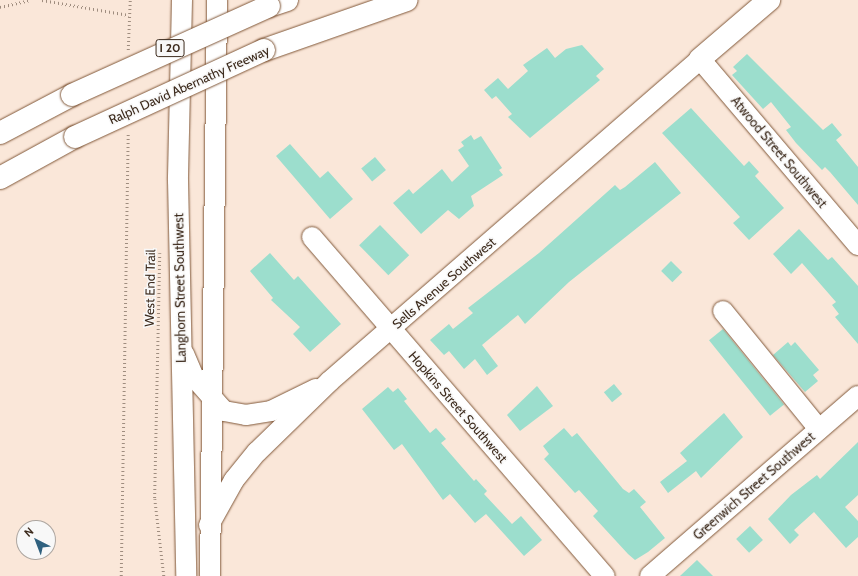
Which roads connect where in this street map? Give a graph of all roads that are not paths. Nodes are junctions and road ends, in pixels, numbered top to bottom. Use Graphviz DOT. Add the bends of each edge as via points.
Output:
graph roads {
  1 [pos="182,0"];
  2 [pos="217,0"];
  3 [pos="407,0"];
  4 [pos="769,0"];
  5 [pos="278,3"];
  6 [pos="700,59"];
  7 [pos="0,133"];
  8 [pos="0,178"];
  9 [pos="312,237"];
  10 [pos="858,245"];
  11 [pos="723,311"];
  12 [pos="391,328"];
  13 [pos="181,348"];
  14 [pos="330,381"];
  15 [pos="858,396"];
  16 [pos="211,398"];
  17 [pos="819,429"];
  18 [pos="209,525"];
  19 [pos="186,576"];
  20 [pos="210,576"];
  21 [pos="605,576"];
  22 [pos="650,576"];
  1 -- 13 [label="street, Langhorn Street Southwest" via="178,180"];
  2 -- 16 [label="street"];
  3 -- 8 [label="highway, Ralph David Abernathy Freeway, bridge" via="264,50 75,137"];
  4 -- 6 [label="highway"];
  5 -- 7 [label="highway, I 20, bridge" via="72,95"];
  6 -- 10 [label="street, Atwood Street Southwest"];
  6 -- 12 [label="street, Sells Avenue Southwest"];
  9 -- 12 [label="street, Hopkins Street Southwest"];
  11 -- 17 [label="street"];
  12 -- 14 [label="street, Sells Avenue Southwest"];
  12 -- 21 [label="street, Hopkins Street Southwest"];
  13 -- 16 [label="street" via="194,377"];
  13 -- 19 [label="street, Langhorn Street Southwest"];
  14 -- 16 [label="street" via="271,412 246,415 224,410"];
  14 -- 18 [label="street, Sells Avenue Southwest" via="257,452 234,480"];
  15 -- 17 [label="street, Greenwich Street Southwest"];
  16 -- 18 [label="street"];
  17 -- 22 [label="street, Greenwich Street Southwest"];
  18 -- 20 [label="street"];
}
